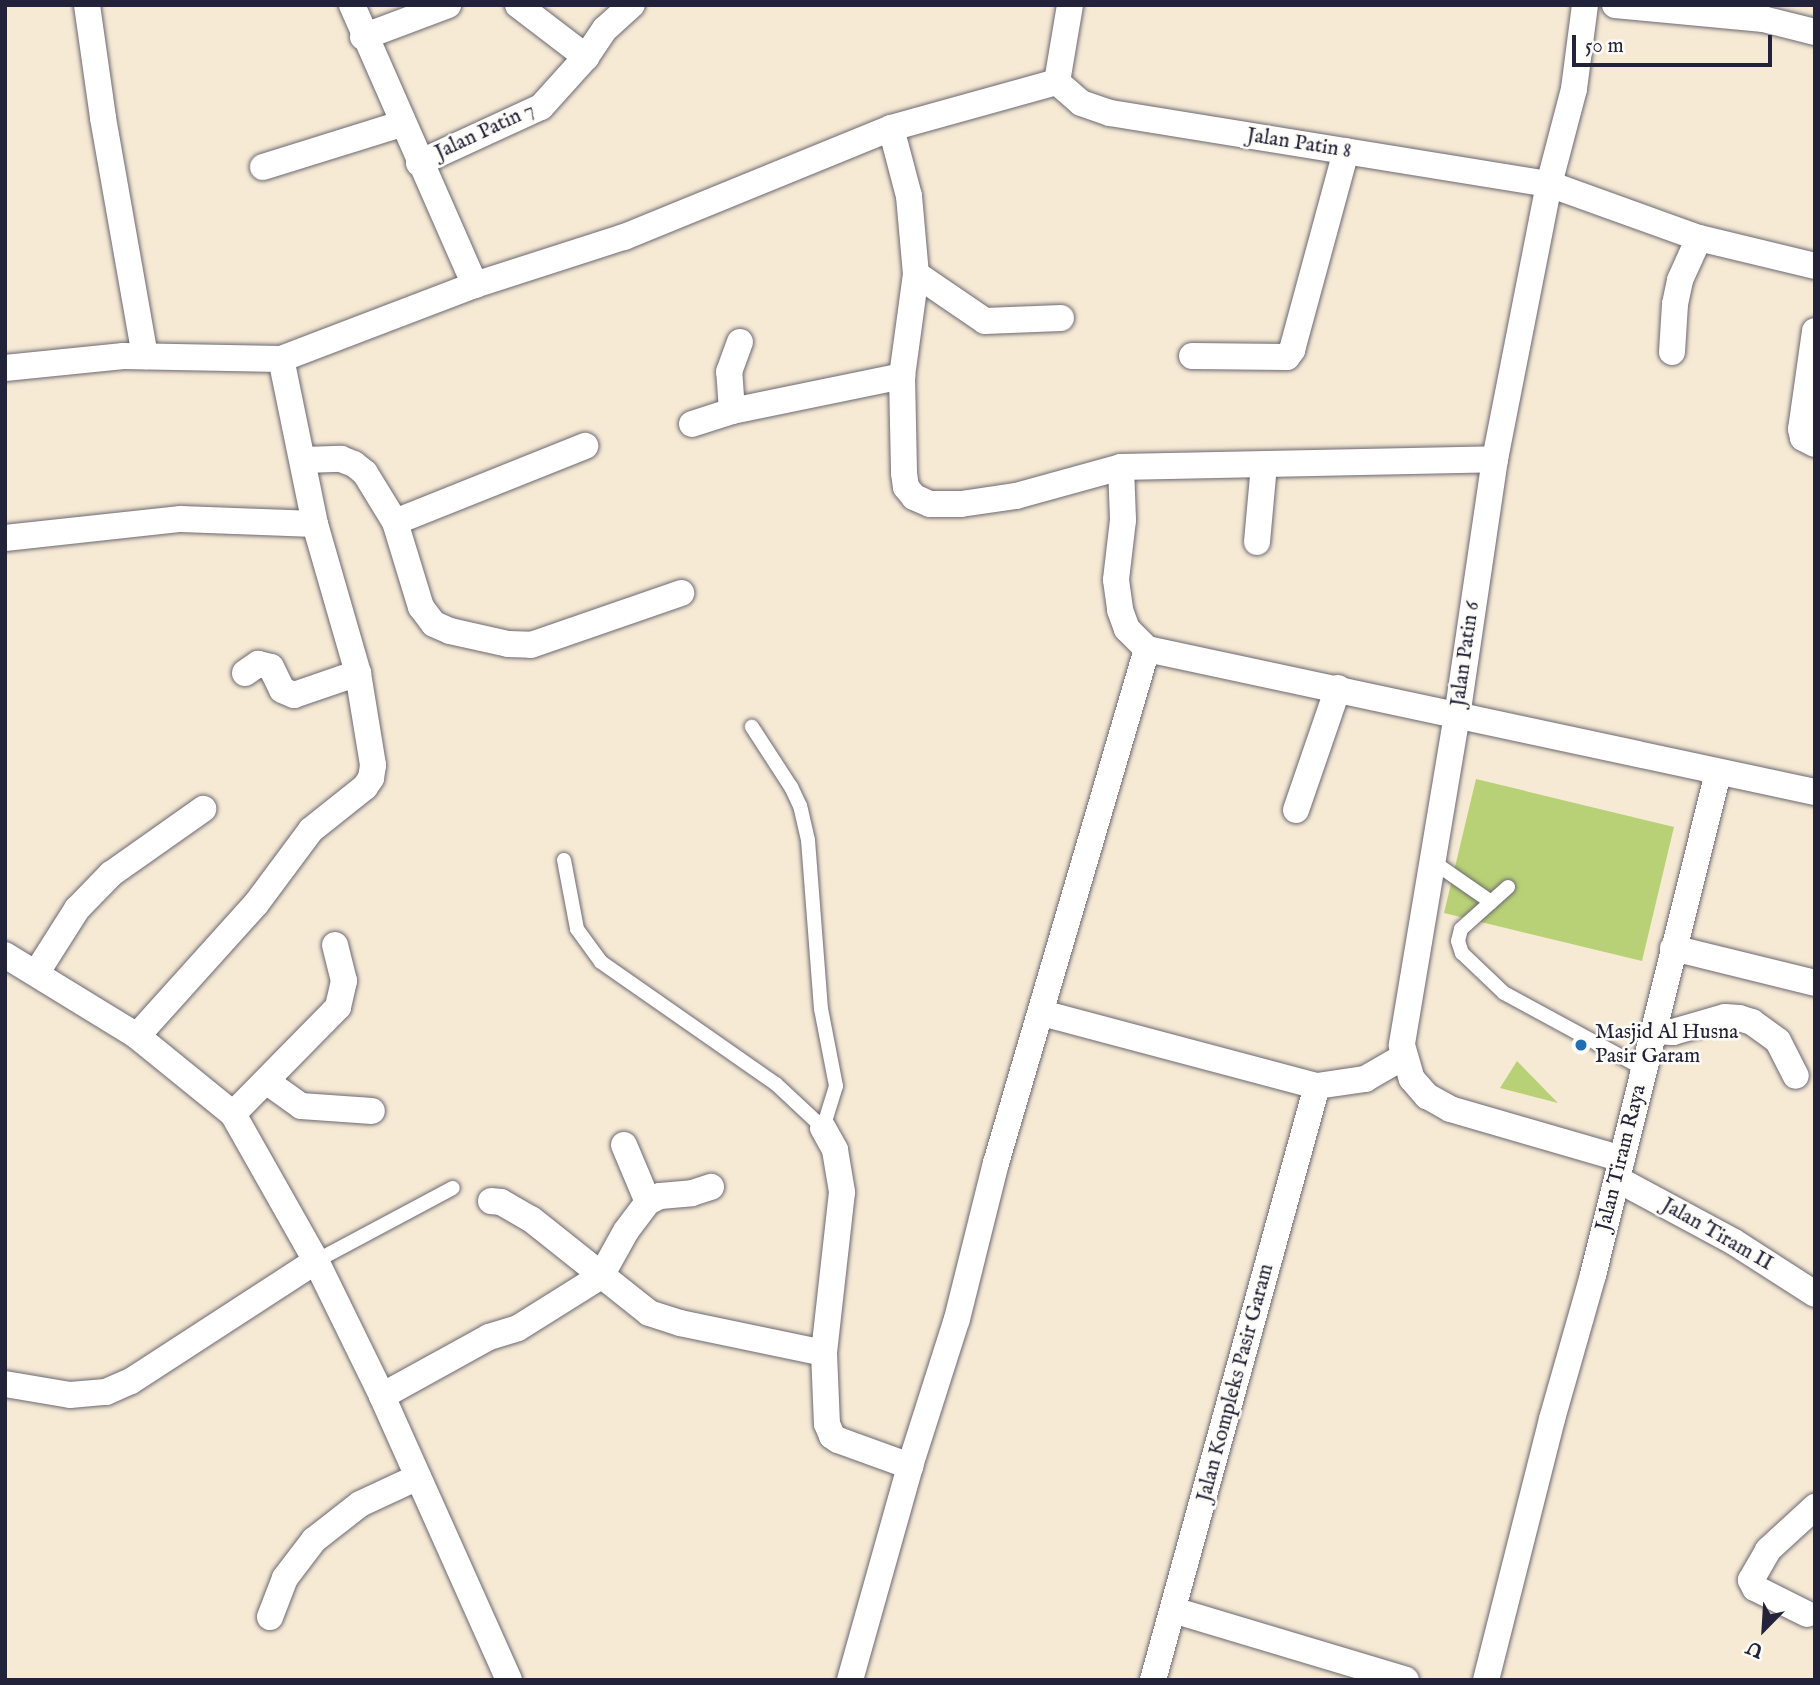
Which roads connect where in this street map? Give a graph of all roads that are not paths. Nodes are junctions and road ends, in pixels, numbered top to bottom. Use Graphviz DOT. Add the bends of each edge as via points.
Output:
graph roads {
  1 [pos="87,5"];
  2 [pos="352,5"];
  3 [pos="448,5"];
  4 [pos="518,5"];
  5 [pos="632,5"];
  6 [pos="1070,5"];
  7 [pos="1585,5"];
  8 [pos="1615,5"];
  9 [pos="1815,32"];
  10 [pos="363,37"];
  11 [pos="586,57"];
  12 [pos="1057,82"];
  13 [pos="401,124"];
  14 [pos="891,128"];
  15 [pos="1346,151"];
  16 [pos="419,163"];
  17 [pos="263,167"];
  18 [pos="1549,184"];
  19 [pos="1699,238"];
  20 [pos="1815,266"];
  21 [pos="916,274"];
  22 [pos="475,285"];
  23 [pos="1061,318"];
  24 [pos="1815,331"];
  25 [pos="740,342"];
  26 [pos="1672,352"];
  27 [pos="145,356"];
  28 [pos="1192,356"];
  29 [pos="281,359"];
  30 [pos="5,368"];
  31 [pos="901,376"];
  32 [pos="732,411"];
  33 [pos="692,424"];
  34 [pos="1815,444"];
  35 [pos="585,446"];
  36 [pos="1495,459"];
  37 [pos="304,460"];
  38 [pos="1264,465"];
  39 [pos="1121,467"];
  40 [pos="395,522"];
  41 [pos="314,524"];
  42 [pos="5,538"];
  43 [pos="1257,542"];
  44 [pos="681,593"];
  45 [pos="1147,649"];
  46 [pos="245,673"];
  47 [pos="358,673"];
  48 [pos="1338,688"];
  49 [pos="1457,715"];
  50 [pos="752,727"];
  51 [pos="1718,773"];
  52 [pos="1815,792"];
  53 [pos="203,809"];
  54 [pos="1296,810"];
  55 [pos="564,860"];
  56 [pos="1432,862"];
  57 [pos="1508,887"];
  58 [pos="1491,902"];
  59 [pos="335,944"];
  60 [pos="1673,948"];
  61 [pos="5,955"];
  62 [pos="37,972"];
  63 [pos="1815,983"];
  64 [pos="1042,1013"];
  65 [pos="1653,1031"];
  66 [pos="136,1036"];
  67 [pos="1403,1057"];
  68 [pos="1644,1069"];
  69 [pos="1796,1076"];
  70 [pos="1365,1079"];
  71 [pos="265,1081"];
  72 [pos="1317,1086"];
  73 [pos="1427,1096"];
  74 [pos="372,1111"];
  75 [pos="233,1114"];
  76 [pos="823,1128"];
  77 [pos="624,1144"];
  78 [pos="1619,1169"];
  79 [pos="711,1187"];
  80 [pos="453,1188"];
  81 [pos="491,1201"];
  82 [pos="648,1202"];
  83 [pos="316,1261"];
  84 [pos="601,1276"];
  85 [pos="1815,1294"];
  86 [pos="824,1353"];
  87 [pos="5,1384"];
  88 [pos="383,1396"];
  89 [pos="910,1466"];
  90 [pos="418,1476"];
  91 [pos="1815,1507"];
  92 [pos="1173,1609"];
  93 [pos="1807,1614"];
  94 [pos="270,1617"];
  95 [pos="509,1680"];
  96 [pos="850,1680"];
  97 [pos="1153,1680"];
  98 [pos="1406,1680"];
  99 [pos="1486,1680"];
  1 -- 27 [label="street"];
  2 -- 10 [label="street"];
  3 -- 10 [label="street"];
  4 -- 11 [label="street"];
  5 -- 11 [label="street, Jalan Patin 7" via="605,29"];
  6 -- 12 [label="street"];
  7 -- 18 [label="street, Jalan Patin 6" via="1574,89"];
  8 -- 9 [label="street" via="1763,19"];
  10 -- 13 [label="street"];
  11 -- 16 [label="street, Jalan Patin 7" via="541,107"];
  12 -- 14 [label="street"];
  12 -- 15 [label="street, Jalan Patin 8" via="1082,103 1110,113"];
  13 -- 16 [label="street"];
  13 -- 17 [label="street"];
  14 -- 21 [label="street" via="909,195"];
  14 -- 22 [label="street" via="624,237"];
  15 -- 18 [label="street, Jalan Patin 8"];
  15 -- 28 [label="street" via="1287,357"];
  16 -- 22 [label="street"];
  18 -- 19 [label="street, Jalan Patin 8"];
  18 -- 36 [label="street, Jalan Patin 6"];
  19 -- 20 [label="street, Jalan Patin 8"];
  19 -- 26 [label="street" via="1680,280"];
  21 -- 23 [label="street" via="985,321"];
  21 -- 31 [label="street"];
  22 -- 29 [label="street"];
  24 -- 34 [label="street" via="1801,429 1803,438"];
  25 -- 32 [label="street" via="729,372"];
  27 -- 29 [label="street"];
  27 -- 30 [label="street"];
  29 -- 37 [label="street"];
  31 -- 32 [label="street"];
  31 -- 39 [label="street" via="906,487 914,498 930,504 1016,496"];
  32 -- 33 [label="street"];
  35 -- 40 [label="street"];
  36 -- 38 [label="street"];
  36 -- 49 [label="street, Jalan Patin 6"];
  37 -- 40 [label="street" via="341,459 354,464 365,473"];
  37 -- 41 [label="street"];
  38 -- 39 [label="street"];
  38 -- 43 [label="street"];
  39 -- 45 [label="street" via="1123,520 1116,580 1120,610 1126,629"];
  40 -- 44 [label="street" via="421,607 434,624 450,631 531,645"];
  41 -- 42 [label="street" via="181,519"];
  41 -- 47 [label="street"];
  45 -- 48 [label="street"];
  45 -- 64 [label="street"];
  46 -- 47 [label="street" via="258,664 271,667 282,690 294,695"];
  47 -- 66 [label="street" via="373,765 365,787 310,830 256,904"];
  48 -- 49 [label="street"];
  48 -- 54 [label="street"];
  49 -- 51 [label="street"];
  49 -- 56 [label="street, Jalan Patin 6"];
  50 -- 76 [label="lane" via="791,786 808,840 821,1009 836,1086"];
  51 -- 52 [label="street"];
  51 -- 60 [label="street, Jalan Tiram Raya"];
  53 -- 62 [label="street" via="111,874 77,909"];
  55 -- 76 [label="lane" via="577,929 601,962 776,1084"];
  56 -- 58 [label="lane"];
  56 -- 67 [label="street, Jalan Patin 6" via="1405,1018"];
  57 -- 58 [label="lane"];
  58 -- 68 [label="lane" via="1461,929 1462,953 1504,993"];
  59 -- 71 [label="street" via="344,981 338,1007"];
  60 -- 63 [label="street"];
  60 -- 65 [label="street, Jalan Tiram Raya"];
  61 -- 62 [label="street"];
  62 -- 66 [label="street"];
  64 -- 72 [label="street"];
  64 -- 89 [label="street" via="996,1163 957,1319"];
  65 -- 68 [label="street, Jalan Tiram Raya"];
  65 -- 69 [label="street" via="1673,1032 1725,1017 1740,1018 1779,1041"];
  66 -- 75 [label="street"];
  67 -- 70 [label="street"];
  67 -- 73 [label="street" via="1412,1079"];
  68 -- 78 [label="street, Jalan Tiram Raya"];
  70 -- 72 [label="street"];
  70 -- 73 [label="street"];
  71 -- 74 [label="street" via="302,1106"];
  71 -- 75 [label="street"];
  72 -- 92 [label="street, Jalan Kompleks Pasir Garam"];
  73 -- 78 [label="street" via="1450,1109"];
  75 -- 83 [label="street"];
  76 -- 86 [label="street" via="835,1150 842,1192"];
  77 -- 82 [label="street"];
  78 -- 85 [label="street, Jalan Tiram II"];
  78 -- 99 [label="street, Jalan Tiram Raya"];
  79 -- 82 [label="street"];
  80 -- 83 [label="lane"];
  81 -- 84 [label="street" via="531,1219"];
  82 -- 84 [label="street" via="625,1231"];
  83 -- 87 [label="street" via="131,1381 106,1392 71,1395"];
  83 -- 88 [label="street"];
  84 -- 86 [label="street" via="649,1313"];
  84 -- 88 [label="street" via="518,1328 489,1337"];
  86 -- 89 [label="street" via="824,1414 832,1436"];
  88 -- 90 [label="street"];
  89 -- 96 [label="street"];
  90 -- 94 [label="street" via="360,1504 314,1541 285,1578"];
  90 -- 95 [label="street"];
  91 -- 93 [label="street" via="1768,1550 1751,1580 1755,1588"];
  92 -- 97 [label="street, Jalan Kompleks Pasir Garam"];
  92 -- 98 [label="street"];
}
